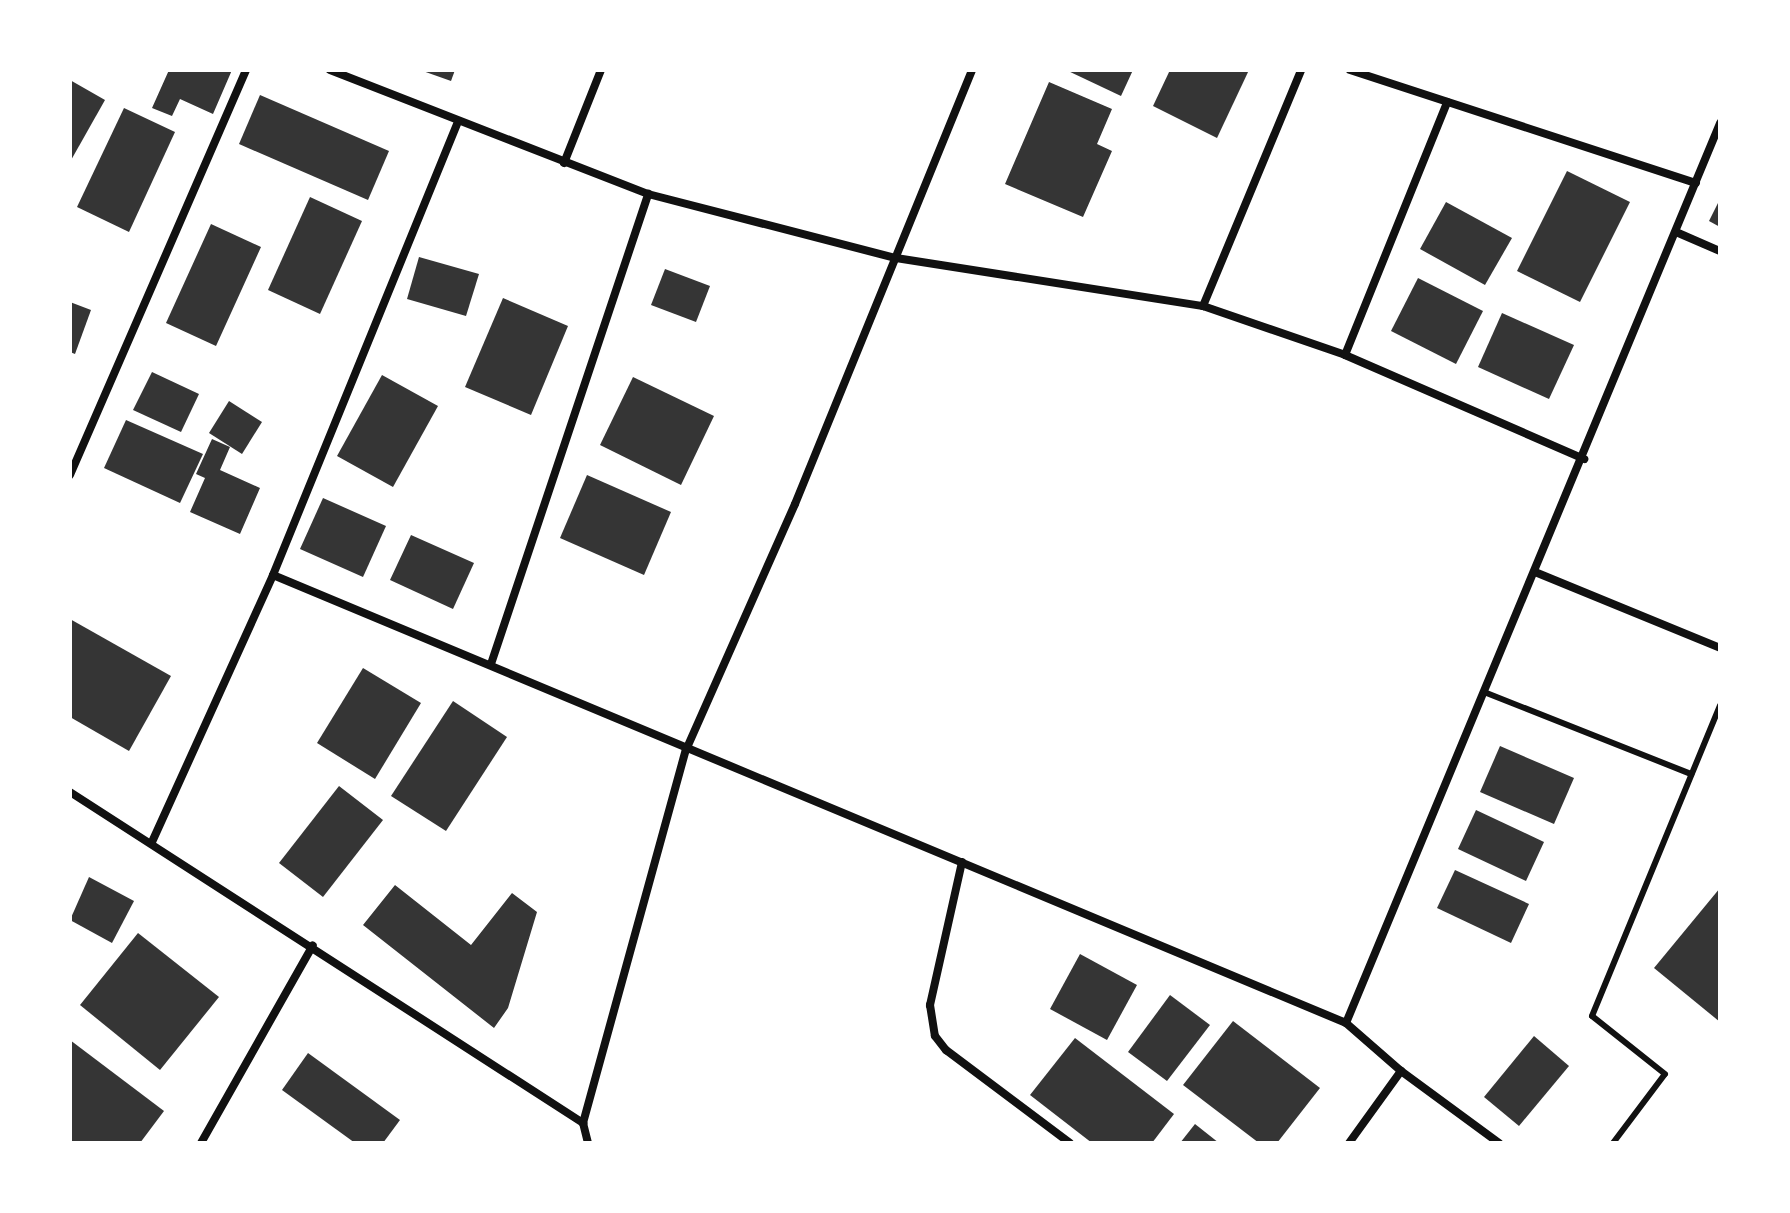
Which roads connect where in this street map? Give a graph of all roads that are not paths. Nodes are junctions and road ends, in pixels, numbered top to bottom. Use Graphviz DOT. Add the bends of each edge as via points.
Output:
graph roads {
  1 [pos="246,70"];
  2 [pos="330,70"];
  3 [pos="601,70"];
  4 [pos="972,70"];
  5 [pos="1301,70"];
  6 [pos="1350,70"];
  7 [pos="1447,102"];
  8 [pos="458,122"];
  9 [pos="1720,123"];
  10 [pos="564,163"];
  11 [pos="1696,183"];
  12 [pos="648,194"];
  13 [pos="1676,232"];
  14 [pos="1720,251"];
  15 [pos="896,258"];
  16 [pos="1203,306"];
  17 [pos="1345,355"];
  18 [pos="1584,459"];
  19 [pos="71,470"];
  20 [pos="1535,572"];
  21 [pos="273,575"];
  22 [pos="1720,648"];
  23 [pos="491,664"];
  24 [pos="1484,692"];
  25 [pos="1720,705"];
  26 [pos="686,750"];
  27 [pos="1691,774"];
  28 [pos="70,792"];
  29 [pos="152,842"];
  30 [pos="962,862"];
  31 [pos="313,945"];
  32 [pos="1346,1023"];
  33 [pos="1401,1071"];
  34 [pos="583,1123"];
  35 [pos="201,1143"];
  36 [pos="588,1143"];
  37 [pos="1070,1143"];
  38 [pos="1349,1143"];
  39 [pos="1499,1143"];
  40 [pos="1613,1143"];
  1 -- 19 [label="street"];
  2 -- 8 [label="street"];
  3 -- 10 [label="street"];
  4 -- 15 [label="street"];
  5 -- 16 [label="street"];
  6 -- 7 [label="street"];
  7 -- 11 [label="street"];
  7 -- 17 [label="street"];
  8 -- 10 [label="street"];
  8 -- 21 [label="street"];
  9 -- 11 [label="street"];
  10 -- 12 [label="street"];
  11 -- 13 [label="street"];
  12 -- 15 [label="street"];
  12 -- 23 [label="street"];
  13 -- 14 [label="street"];
  13 -- 18 [label="street"];
  15 -- 16 [label="street"];
  15 -- 26 [label="street"];
  16 -- 17 [label="street"];
  17 -- 18 [label="street"];
  18 -- 20 [label="street"];
  20 -- 22 [label="street"];
  20 -- 24 [label="street"];
  21 -- 23 [label="street"];
  21 -- 29 [label="street"];
  23 -- 26 [label="street"];
  24 -- 27 [label="lane"];
  24 -- 32 [label="street"];
  25 -- 27 [label="lane"];
  26 -- 30 [label="street"];
  26 -- 34 [label="street"];
  27 -- 40 [label="lane" via="1592,1016 1665,1074"];
  28 -- 29 [label="street"];
  29 -- 31 [label="street"];
  30 -- 32 [label="street"];
  30 -- 37 [label="street" via="930,1005 935,1036 946,1050"];
  31 -- 34 [label="street"];
  31 -- 35 [label="street"];
  32 -- 33 [label="street"];
  33 -- 38 [label="street"];
  33 -- 39 [label="street"];
  34 -- 36 [label="street"];
}
